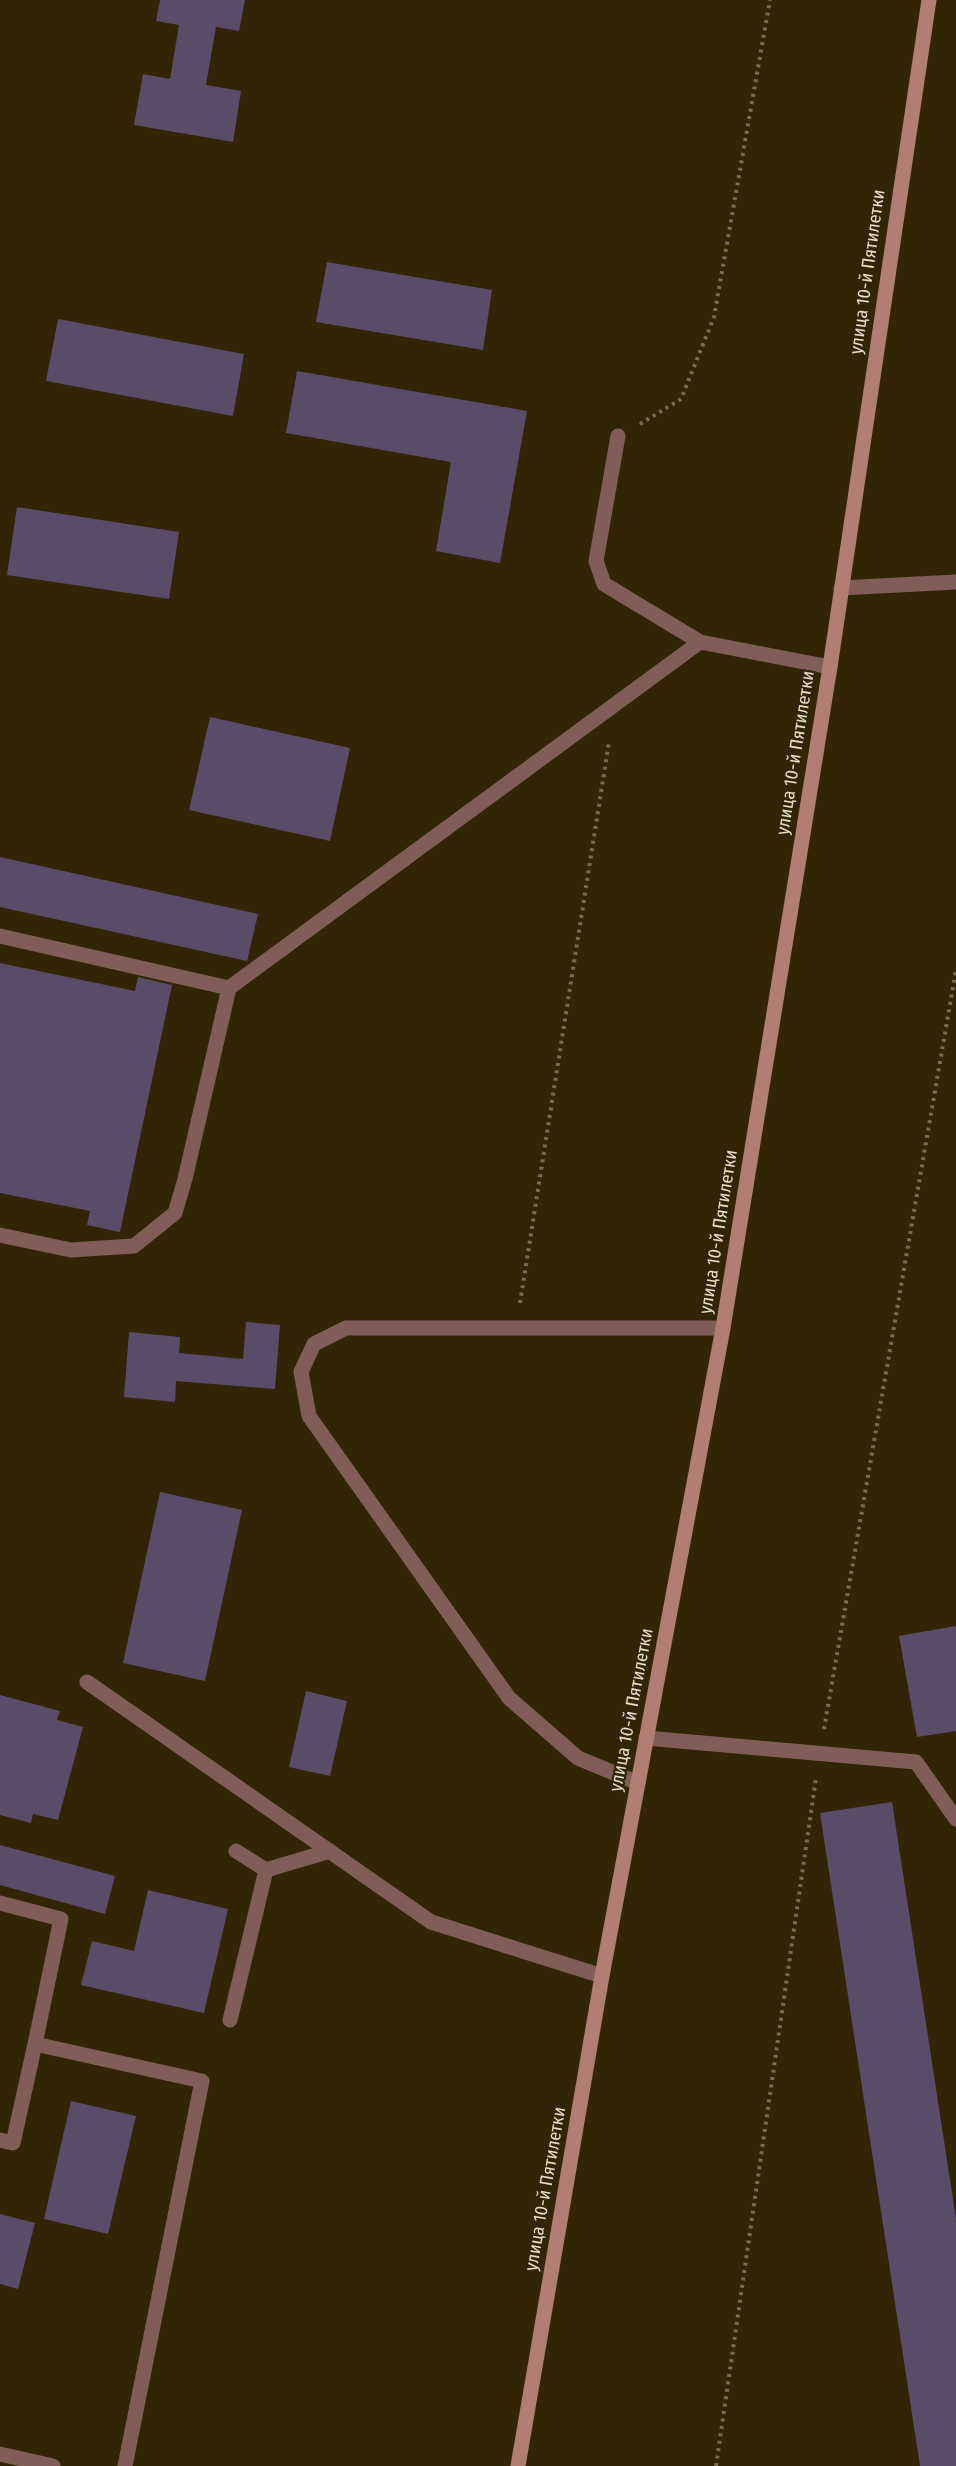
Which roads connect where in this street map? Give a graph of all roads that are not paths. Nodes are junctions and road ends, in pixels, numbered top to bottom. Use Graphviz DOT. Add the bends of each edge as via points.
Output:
graph roads {
  1 [pos="928,0"];
  2 [pos="618,436"];
  3 [pos="956,582"];
  4 [pos="841,588"];
  5 [pos="700,642"];
  6 [pos="830,667"];
  7 [pos="0,936"];
  8 [pos="229,988"];
  9 [pos="0,1235"];
  10 [pos="723,1328"];
  11 [pos="87,1682"];
  12 [pos="646,1738"];
  13 [pos="638,1783"];
  14 [pos="956,1819"];
  15 [pos="236,1851"];
  16 [pos="330,1851"];
  17 [pos="266,1870"];
  18 [pos="0,1903"];
  19 [pos="603,1976"];
  20 [pos="230,2020"];
  21 [pos="35,2044"];
  22 [pos="0,2140"];
  23 [pos="0,2454"];
  24 [pos="53,2466"];
  25 [pos="125,2466"];
  26 [pos="518,2466"];
  1 -- 4 [label="main road, улица 10-й Пятилетки"];
  2 -- 5 [label="street" via="596,561 604,584"];
  3 -- 4 [label="street"];
  4 -- 6 [label="main road, улица 10-й Пятилетки"];
  5 -- 6 [label="street"];
  5 -- 8 [label="street"];
  6 -- 10 [label="main road, улица 10-й Пятилетки"];
  7 -- 8 [label="street"];
  8 -- 9 [label="street" via="175,1214 134,1246 71,1250"];
  10 -- 12 [label="main road, улица 10-й Пятилетки"];
  10 -- 13 [label="street" via="346,1328 314,1344 301,1372 309,1416 509,1698 578,1758"];
  11 -- 16 [label="street"];
  12 -- 13 [label="main road, улица 10-й Пятилетки"];
  12 -- 14 [label="street" via="916,1762"];
  13 -- 19 [label="main road, улица 10-й Пятилетки"];
  15 -- 17 [label="street"];
  16 -- 17 [label="street"];
  16 -- 19 [label="street" via="430,1922"];
  17 -- 20 [label="street"];
  18 -- 21 [label="street" via="61,1919"];
  19 -- 26 [label="main road, улица 10-й Пятилетки"];
  21 -- 22 [label="street" via="13,2143"];
  21 -- 25 [label="street" via="202,2081"];
  23 -- 24 [label="street"];
}
